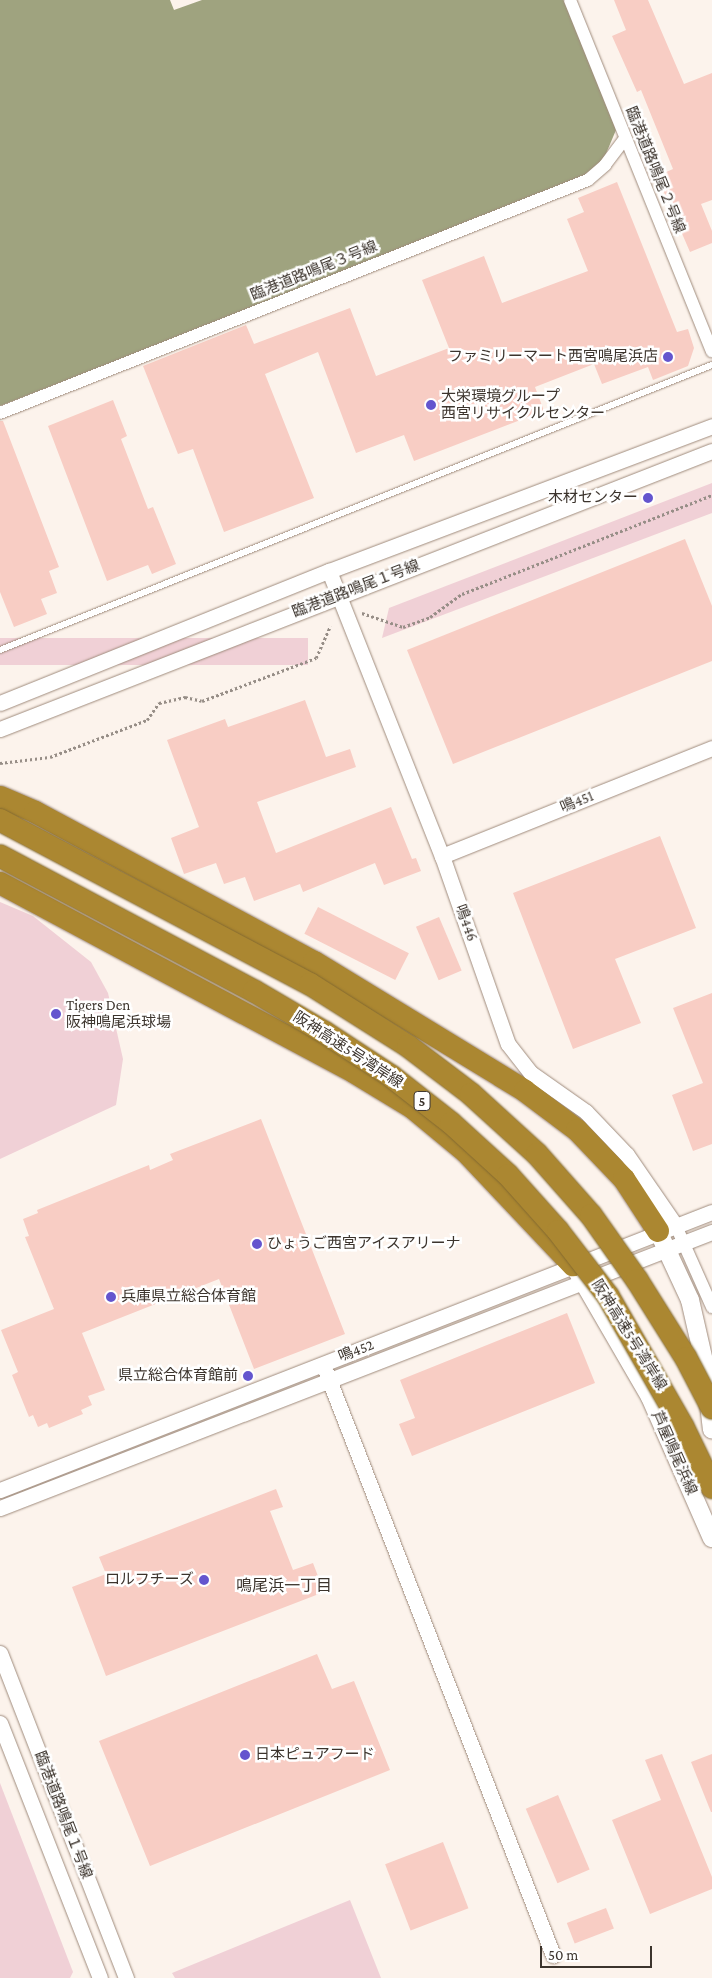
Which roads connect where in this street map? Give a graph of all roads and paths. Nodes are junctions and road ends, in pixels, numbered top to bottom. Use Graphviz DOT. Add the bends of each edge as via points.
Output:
graph roads {
  1 [pos="570,0"];
  2 [pos="624,138"];
  3 [pos="712,351"];
  4 [pos="712,365"];
  5 [pos="0,413"];
  6 [pos="712,426"];
  7 [pos="712,451"];
  8 [pos="712,495"];
  9 [pos="329,571"];
  10 [pos="338,596"];
  11 [pos="362,613"];
  12 [pos="330,626"];
  13 [pos="0,650"];
  14 [pos="0,703"];
  15 [pos="0,729"];
  16 [pos="712,748"];
  17 [pos="0,763"];
  18 [pos="0,797"];
  19 [pos="0,820"];
  20 [pos="0,856"];
  21 [pos="442,856"];
  22 [pos="0,883"];
  23 [pos="712,1212"];
  24 [pos="712,1232"];
  25 [pos="671,1238"];
  26 [pos="579,1274"];
  27 [pos="712,1307"];
  28 [pos="322,1364"];
  29 [pos="329,1381"];
  30 [pos="712,1408"];
  31 [pos="712,1430"];
  32 [pos="712,1487"];
  33 [pos="0,1490"];
  34 [pos="0,1508"];
  35 [pos="712,1538"];
  36 [pos="0,1653"];
  37 [pos="0,1724"];
  38 [pos="553,1955"];
  39 [pos="100,1978"];
  40 [pos="126,1978"];
  1 -- 2 [label="street, 臨港道路鳴尾２号線"];
  2 -- 3 [label="street, 臨港道路鳴尾２号線"];
  2 -- 5 [label="street, 臨港道路鳴尾３号線" via="605,165 588,180"];
  4 -- 13 [label="lane"];
  6 -- 9 [label="street, 臨港道路鳴尾１号線"];
  7 -- 10 [label="street, 臨港道路鳴尾１号線"];
  8 -- 11 [label="path" via="462,594 430,617 403,627"];
  9 -- 10 [label="street, 鳴446"];
  9 -- 14 [label="street, 臨港道路鳴尾１号線"];
  10 -- 15 [label="street, 臨港道路鳴尾１号線"];
  10 -- 21 [label="street, 鳴446"];
  12 -- 17 [label="path" via="316,658 202,701 185,697 158,703 146,720 50,757"];
  16 -- 21 [label="street, 鳴451"];
  18 -- 25 [label="highway" via="35,812 314,962 525,1091 577,1130 624,1179"];
  19 -- 30 [label="highway, 5, bridge" via="310,984 408,1046 471,1094 536,1154 591,1215 686,1358"];
  20 -- 32 [label="highway, 阪神高速5号湾岸線 / 5, bridge" via="324,1032 391,1076 451,1123 508,1175 558,1231 608,1296 683,1427"];
  21 -- 25 [label="street, 鳴446" via="508,1044 531,1073 586,1112 627,1155"];
  22 -- 26 [label="highway, 5" via="354,1072 413,1108 466,1152"];
  23 -- 25 [label="street, 鳴452"];
  24 -- 25 [label="street, 鳴452"];
  25 -- 26 [label="street, 鳴452"];
  25 -- 26 [label="street, 鳴452"];
  25 -- 27 [label="street"];
  25 -- 31 [label="main road" via="697,1327"];
  26 -- 28 [label="street, 鳴452"];
  26 -- 29 [label="street, 鳴452"];
  26 -- 35 [label="main road, 芦屋鳴尾浜線" via="650,1397"];
  28 -- 29 [label="street"];
  28 -- 33 [label="street, 鳴452"];
  29 -- 34 [label="street, 鳴452"];
  29 -- 38 [label="street"];
  36 -- 40 [label="street, 臨港道路鳴尾１号線"];
  37 -- 39 [label="street, 臨港道路鳴尾１号線"];
}
